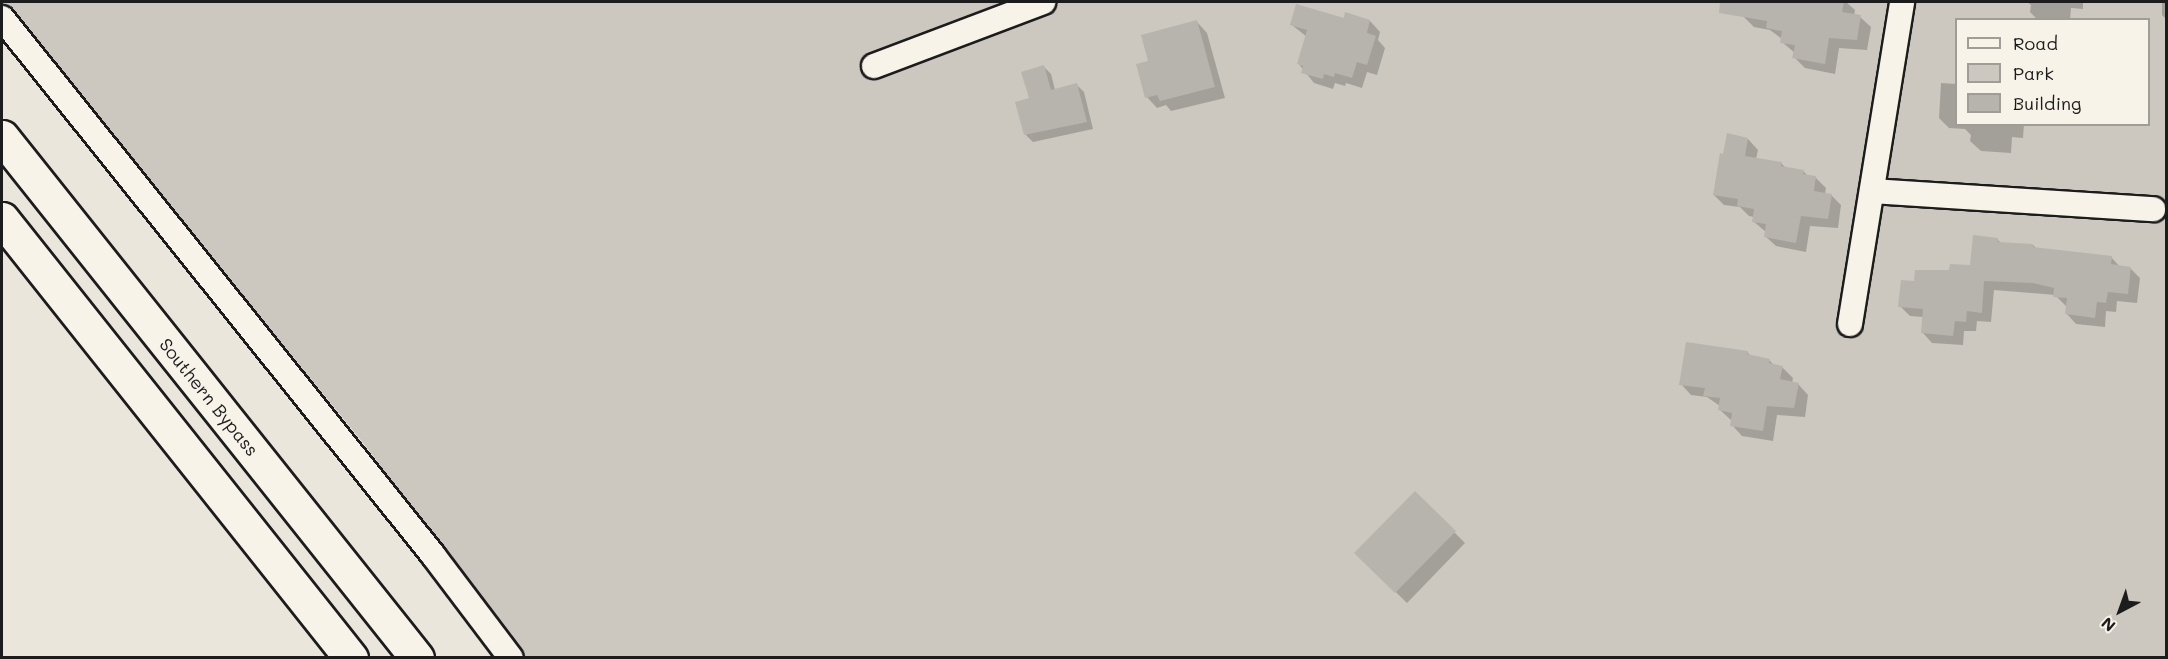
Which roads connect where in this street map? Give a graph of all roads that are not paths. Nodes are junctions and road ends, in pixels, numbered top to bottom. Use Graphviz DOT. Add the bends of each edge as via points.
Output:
graph roads {
  1 [pos="1043,2"];
  2 [pos="1902,2"];
  3 [pos="2,18"];
  4 [pos="874,66"];
  5 [pos="2,137"];
  6 [pos="1872,191"];
  7 [pos="2153,209"];
  8 [pos="2,219"];
  9 [pos="1850,324"];
  10 [pos="351,657"];
  11 [pos="417,657"];
  12 [pos="511,657"];
  1 -- 4 [label="street"];
  2 -- 6 [label="street"];
  3 -- 12 [label="street"];
  5 -- 11 [label="highway, Southern Bypass"];
  6 -- 7 [label="street"];
  6 -- 9 [label="street"];
  8 -- 10 [label="highway"];
}
